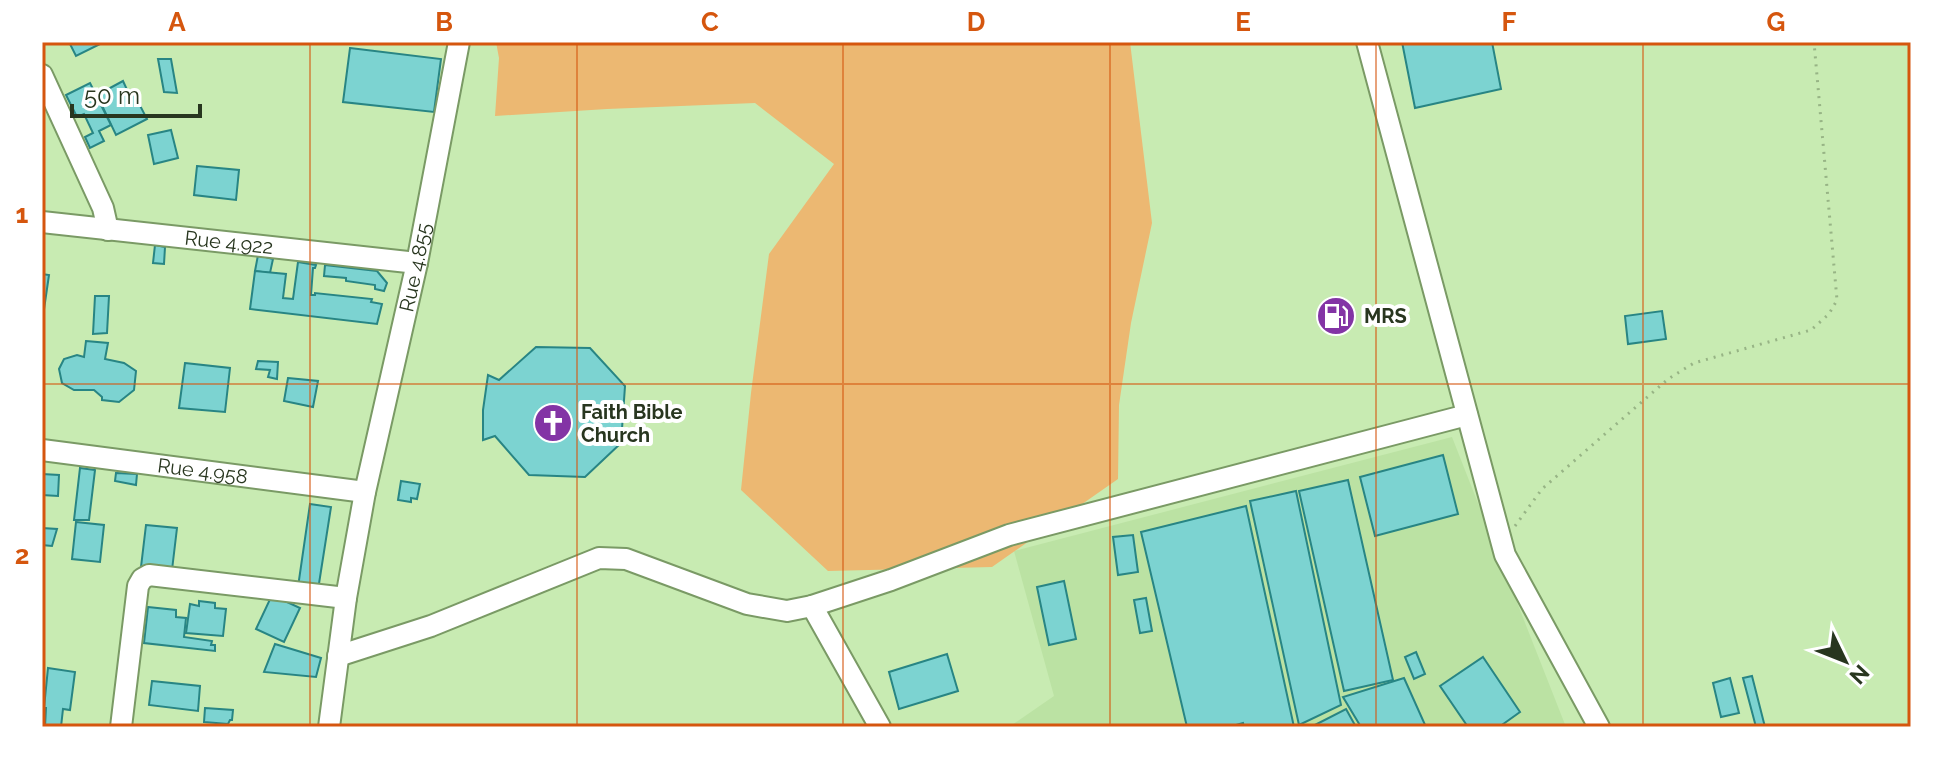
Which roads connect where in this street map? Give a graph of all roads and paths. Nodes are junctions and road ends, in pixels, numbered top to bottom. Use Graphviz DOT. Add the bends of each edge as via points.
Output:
graph roads {
  1 [pos="459,42"];
  2 [pos="1367,42"];
  3 [pos="1814,42"];
  4 [pos="42,75"];
  5 [pos="42,222"];
  6 [pos="108,230"];
  7 [pos="417,263"];
  8 [pos="1467,415"];
  9 [pos="42,450"];
  10 [pos="365,492"];
  11 [pos="1505,555"];
  12 [pos="346,598"];
  13 [pos="812,606"];
  14 [pos="338,656"];
  15 [pos="121,727"];
  16 [pos="329,727"];
  17 [pos="880,727"];
  18 [pos="1599,727"];
  1 -- 7 [label="street, Rue 4.855"];
  2 -- 8 [label="street"];
  3 -- 11 [label="path" via="1837,300 1829,314 1811,330 1694,363 1668,379 1542,489 1516,525"];
  4 -- 6 [label="street" via="103,208"];
  5 -- 6 [label="street, Rue 4.922"];
  6 -- 7 [label="street, Rue 4.922"];
  7 -- 10 [label="street, Rue 4.855"];
  8 -- 11 [label="street"];
  8 -- 13 [label="street" via="1009,535"];
  9 -- 10 [label="street, Rue 4.958"];
  10 -- 12 [label="street, Rue 4.855"];
  11 -- 18 [label="street"];
  12 -- 14 [label="street, Rue 4.855"];
  12 -- 15 [label="street" via="149,575 142,579"];
  13 -- 14 [label="street" via="787,611 747,604 626,559 599,558 431,626"];
  13 -- 17 [label="street"];
  14 -- 16 [label="street, Rue 4.855"];
}
